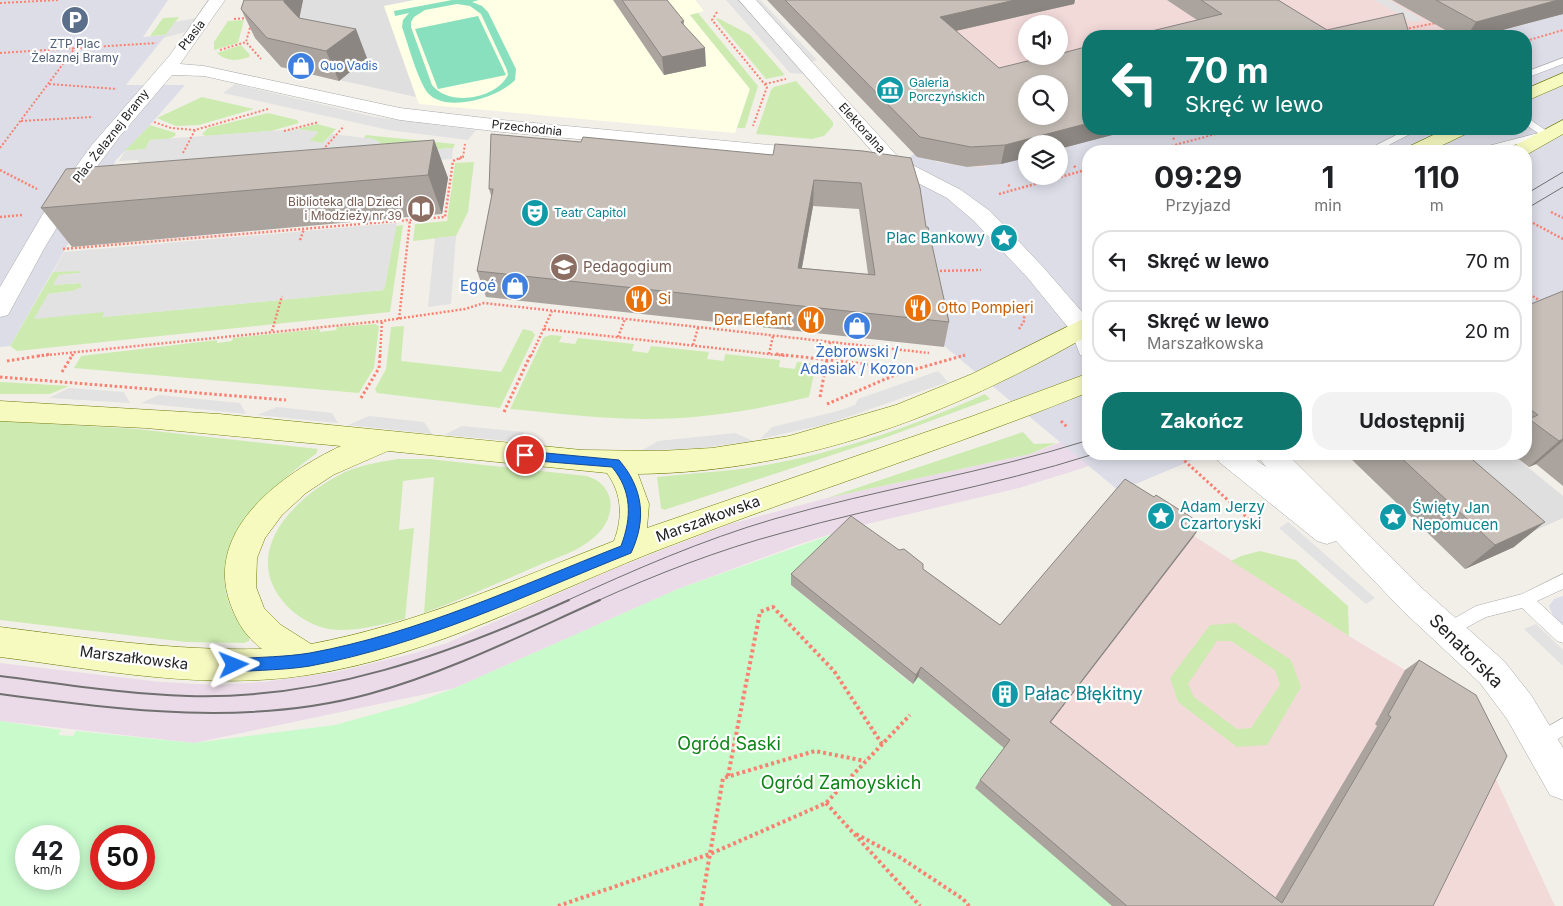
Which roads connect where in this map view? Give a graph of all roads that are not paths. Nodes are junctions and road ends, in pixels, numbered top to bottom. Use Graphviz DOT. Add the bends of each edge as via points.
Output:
graph roads {
  1 [pos="217,0"];
  2 [pos="747,0"];
  3 [pos="1563,60"];
  4 [pos="165,69"];
  5 [pos="1532,73"];
  6 [pos="1563,78"];
  7 [pos="1532,93"];
  8 [pos="1532,122"];
  9 [pos="1555,130"];
  10 [pos="1403,135"];
  11 [pos="1448,135"];
  12 [pos="1382,145"];
  13 [pos="1427,145"];
  14 [pos="1497,145"];
  15 [pos="1529,145"];
  16 [pos="827,156"];
  17 [pos="864,160"];
  18 [pos="892,162"];
  19 [pos="0,309"];
  20 [pos="1082,329"];
  21 [pos="1082,336"];
  22 [pos="1082,385"];
  23 [pos="0,411"];
  24 [pos="392,442"];
  25 [pos="1237,460"];
  26 [pos="1276,460"];
  27 [pos="615,463"];
  28 [pos="626,549"];
  29 [pos="1563,581"];
  30 [pos="1413,600"];
  31 [pos="1525,600"];
  32 [pos="1446,631"];
  33 [pos="1563,636"];
  34 [pos="0,642"];
  35 [pos="308,660"];
  36 [pos="1551,733"];
  37 [pos="1563,782"];
  1 -- 4 [label="street, Ptasia"];
  2 -- 18 [label="street, Elektoralna" via="802,74"];
  3 -- 5 [label="lane"];
  4 -- 16 [label="street, Przechodnia" via="204,70 400,114"];
  4 -- 19 [label="street, Plac Żelaznej Bramy" via="61,201"];
  6 -- 7 [label="main road"];
  8 -- 9 [label="lane"];
  9 -- 14 [label="lane"];
  9 -- 15 [label="main road"];
  10 -- 12 [label="lane"];
  11 -- 13 [label="main road"];
  17 -- 18 [label="street"];
  18 -- 20 [label="street, Elektoralna" via="954,194 982,216"];
  21 -- 27 [label="main road" via="897,416 789,447 707,459"];
  22 -- 28 [label="main road, Marszałkowska" via="1020,410"];
  23 -- 24 [label="main road" via="148,417"];
  24 -- 27 [label="main road"];
  24 -- 35 [label="main road" via="356,450 308,477 273,504 249,536 240,562 240,589 252,616 268,634"];
  25 -- 30 [label="street, Senatorska"];
  26 -- 30 [label="street, Senatorska"];
  27 -- 28 [label="main road" via="633,489 634,528"];
  28 -- 35 [label="main road, Marszałkowska" via="433,628"];
  29 -- 31 [label="lane"];
  30 -- 32 [label="street, Senatorska"];
  31 -- 32 [label="lane" via="1482,611"];
  31 -- 33 [label="lane"];
  32 -- 36 [label="street, Senatorska" via="1492,672 1519,707"];
  34 -- 35 [label="main road, Marszałkowska" via="198,665"];
  36 -- 37 [label="street, Senatorska"];
}
